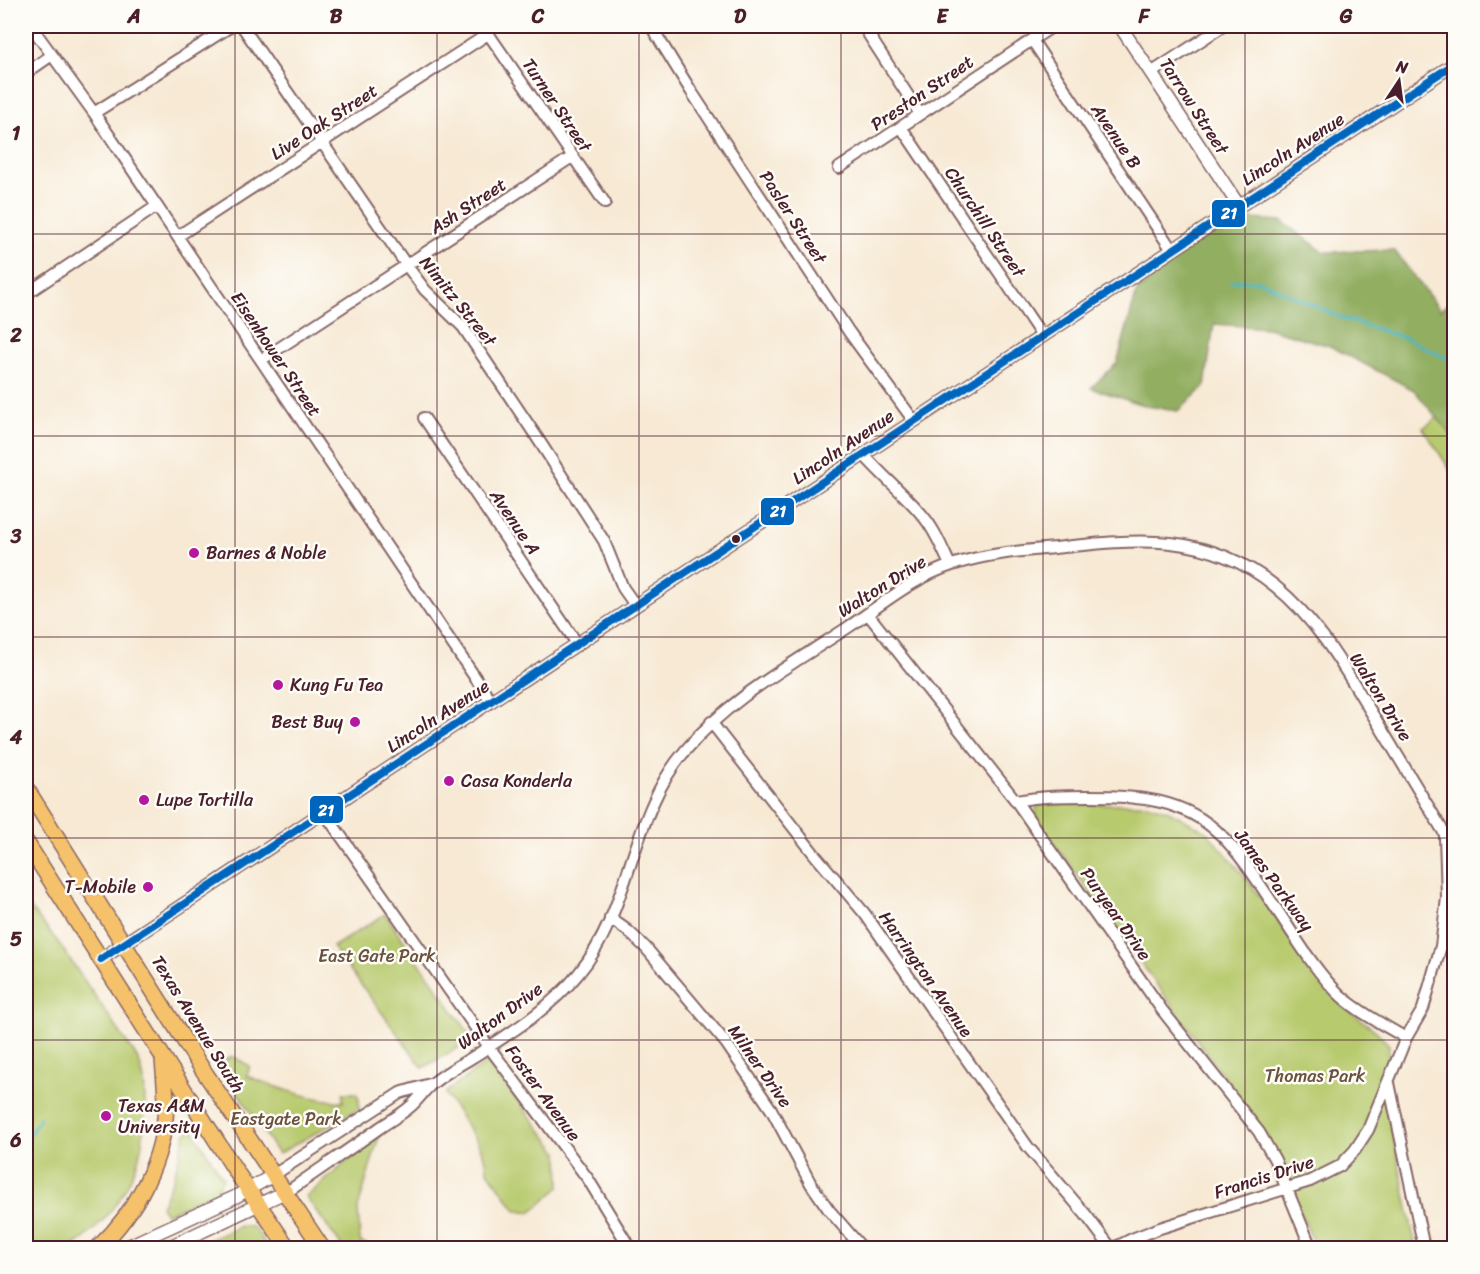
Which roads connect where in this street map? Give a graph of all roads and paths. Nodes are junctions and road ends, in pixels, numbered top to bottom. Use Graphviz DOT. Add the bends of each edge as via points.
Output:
graph roads {
  1 [pos="31,26"];
  2 [pos="231,26"];
  3 [pos="242,26"];
  4 [pos="651,26"];
  5 [pos="863,26"];
  6 [pos="1053,26"];
  7 [pos="1120,26"];
  8 [pos="1223,26"];
  9 [pos="485,29"];
  10 [pos="1032,40"];
  11 [pos="52,54"];
  12 [pos="1455,64"];
  13 [pos="26,73"];
  14 [pos="1151,73"];
  15 [pos="94,114"];
  16 [pos="920,114"];
  17 [pos="901,126"];
  18 [pos="322,144"];
  19 [pos="572,157"];
  20 [pos="839,168"];
  21 [pos="605,203"];
  22 [pos="157,206"];
  23 [pos="1239,206"];
  24 [pos="178,236"];
  25 [pos="1172,250"];
  26 [pos="407,266"];
  27 [pos="26,294"];
  28 [pos="1042,336"];
  29 [pos="261,360"];
  30 [pos="424,418"];
  31 [pos="914,421"];
  32 [pos="864,455"];
  33 [pos="950,565"];
  34 [pos="635,605"];
  35 [pos="868,614"];
  36 [pos="578,645"];
  37 [pos="492,702"];
  38 [pos="711,722"];
  39 [pos="26,788"];
  40 [pos="1016,801"];
  41 [pos="324,812"];
  42 [pos="1444,833"];
  43 [pos="26,842"];
  44 [pos="1455,849"];
  45 [pos="1455,887"];
  46 [pos="1447,898"];
  47 [pos="610,918"];
  48 [pos="124,944"];
  49 [pos="101,959"];
  50 [pos="1406,1038"];
  51 [pos="489,1047"];
  52 [pos="163,1056"];
  53 [pos="1389,1083"];
  54 [pos="430,1084"];
  55 [pos="272,1176"];
  56 [pos="1287,1189"];
  57 [pos="249,1190"];
  58 [pos="283,1193"];
  59 [pos="258,1204"];
  60 [pos="98,1248"];
  61 [pos="124,1248"];
  62 [pos="167,1248"];
  63 [pos="288,1248"];
  64 [pos="322,1248"];
  65 [pos="630,1248"];
  66 [pos="862,1248"];
  67 [pos="1112,1248"];
  68 [pos="1311,1248"];
  69 [pos="1424,1248"];
  1 -- 11 [label="street, Eisenhower Street"];
  2 -- 15 [label="street"];
  3 -- 18 [label="street, Nimitz Street"];
  4 -- 31 [label="street, Pasler Street" via="849,332"];
  5 -- 16 [label="street"];
  6 -- 10 [label="street, Preston Street"];
  7 -- 14 [label="street, Tarrow Street"];
  8 -- 14 [label="street"];
  9 -- 18 [label="street, Live Oak Street"];
  9 -- 19 [label="street, Turner Street"];
  10 -- 16 [label="street, Preston Street"];
  10 -- 25 [label="street, Avenue B"];
  11 -- 13 [label="street"];
  11 -- 15 [label="street, Eisenhower Street"];
  12 -- 23 [label="street, Lincoln Avenue"];
  14 -- 23 [label="street, Tarrow Street"];
  15 -- 22 [label="street, Eisenhower Street"];
  16 -- 17 [label="street, Preston Street"];
  17 -- 20 [label="street, Preston Street"];
  17 -- 28 [label="street, Churchill Street"];
  18 -- 24 [label="street, Live Oak Street"];
  18 -- 26 [label="street, Nimitz Street"];
  19 -- 21 [label="street, Turner Street"];
  19 -- 26 [label="street, Ash Street"];
  22 -- 24 [label="street, Eisenhower Street"];
  22 -- 27 [label="street"];
  23 -- 25 [label="street, Lincoln Avenue"];
  24 -- 29 [label="street, Eisenhower Street"];
  25 -- 28 [label="street, Lincoln Avenue"];
  26 -- 29 [label="street, Ash Street"];
  26 -- 34 [label="street, Nimitz Street" via="463,327 604,541 623,588"];
  28 -- 31 [label="street, Lincoln Avenue"];
  29 -- 37 [label="street, Eisenhower Street"];
  30 -- 36 [label="street, Avenue A"];
  31 -- 32 [label="street, Lincoln Avenue"];
  32 -- 33 [label="street" via="923,516"];
  32 -- 34 [label="street, Lincoln Avenue"];
  33 -- 35 [label="street, Walton Drive" via="920,579"];
  33 -- 42 [label="street, Walton Drive" via="994,554 1149,541 1182,543 1235,560 1276,586 1317,630 1342,664"];
  34 -- 36 [label="street, Lincoln Avenue"];
  35 -- 38 [label="street, Walton Drive" via="742,697"];
  35 -- 40 [label="street, Puryear Drive"];
  36 -- 37 [label="street, Lincoln Avenue"];
  37 -- 41 [label="street, Lincoln Avenue"];
  38 -- 47 [label="street, Walton Drive" via="659,788"];
  38 -- 67 [label="street, Harrington Avenue" via="865,914 1028,1147"];
  39 -- 48 [label="main road, Texas Avenue South"];
  40 -- 50 [label="street, James Parkway" via="1040,796 1125,795 1155,799 1202,820 1240,858 1317,969 1341,995"];
  40 -- 56 [label="street, Puryear Drive" via="1162,1010 1259,1132"];
  41 -- 48 [label="street, Lincoln Avenue"];
  41 -- 51 [label="street, Foster Avenue"];
  42 -- 44 [label="street, Walton Drive"];
  42 -- 46 [label="street"];
  43 -- 49 [label="main road"];
  45 -- 46 [label="street, Francis Drive"];
  46 -- 50 [label="street, Francis Drive" via="1441,946 1427,997"];
  47 -- 51 [label="street, Walton Drive" via="594,952 564,990"];
  47 -- 66 [label="street, Milner Drive" via="646,948 726,1043 771,1109 811,1184"];
  48 -- 49 [label="street, Lincoln Avenue"];
  48 -- 55 [label="main road, Texas Avenue South"];
  49 -- 52 [label="main road"];
  50 -- 53 [label="street, Francis Drive"];
  51 -- 54 [label="street, Walton Drive"];
  51 -- 65 [label="street, Foster Avenue" via="588,1179"];
  52 -- 57 [label="main road"];
  52 -- 60 [label="main road" via="166,1108 157,1157 137,1201"];
  53 -- 56 [label="street, Francis Drive" via="1368,1130 1347,1159 1332,1171"];
  53 -- 69 [label="street"];
  54 -- 55 [label="street, Walton Drive" via="400,1093"];
  54 -- 58 [label="street, Walton Drive" via="413,1105"];
  55 -- 57 [label="street"];
  55 -- 58 [label="main road, Texas Avenue South"];
  56 -- 67 [label="street, Francis Drive" via="1160,1228"];
  56 -- 68 [label="street, Puryear Drive"];
  57 -- 59 [label="main road"];
  57 -- 61 [label="street"];
  58 -- 59 [label="street"];
  58 -- 64 [label="main road, Texas Avenue South"];
  59 -- 62 [label="street"];
  59 -- 63 [label="main road"];
}
